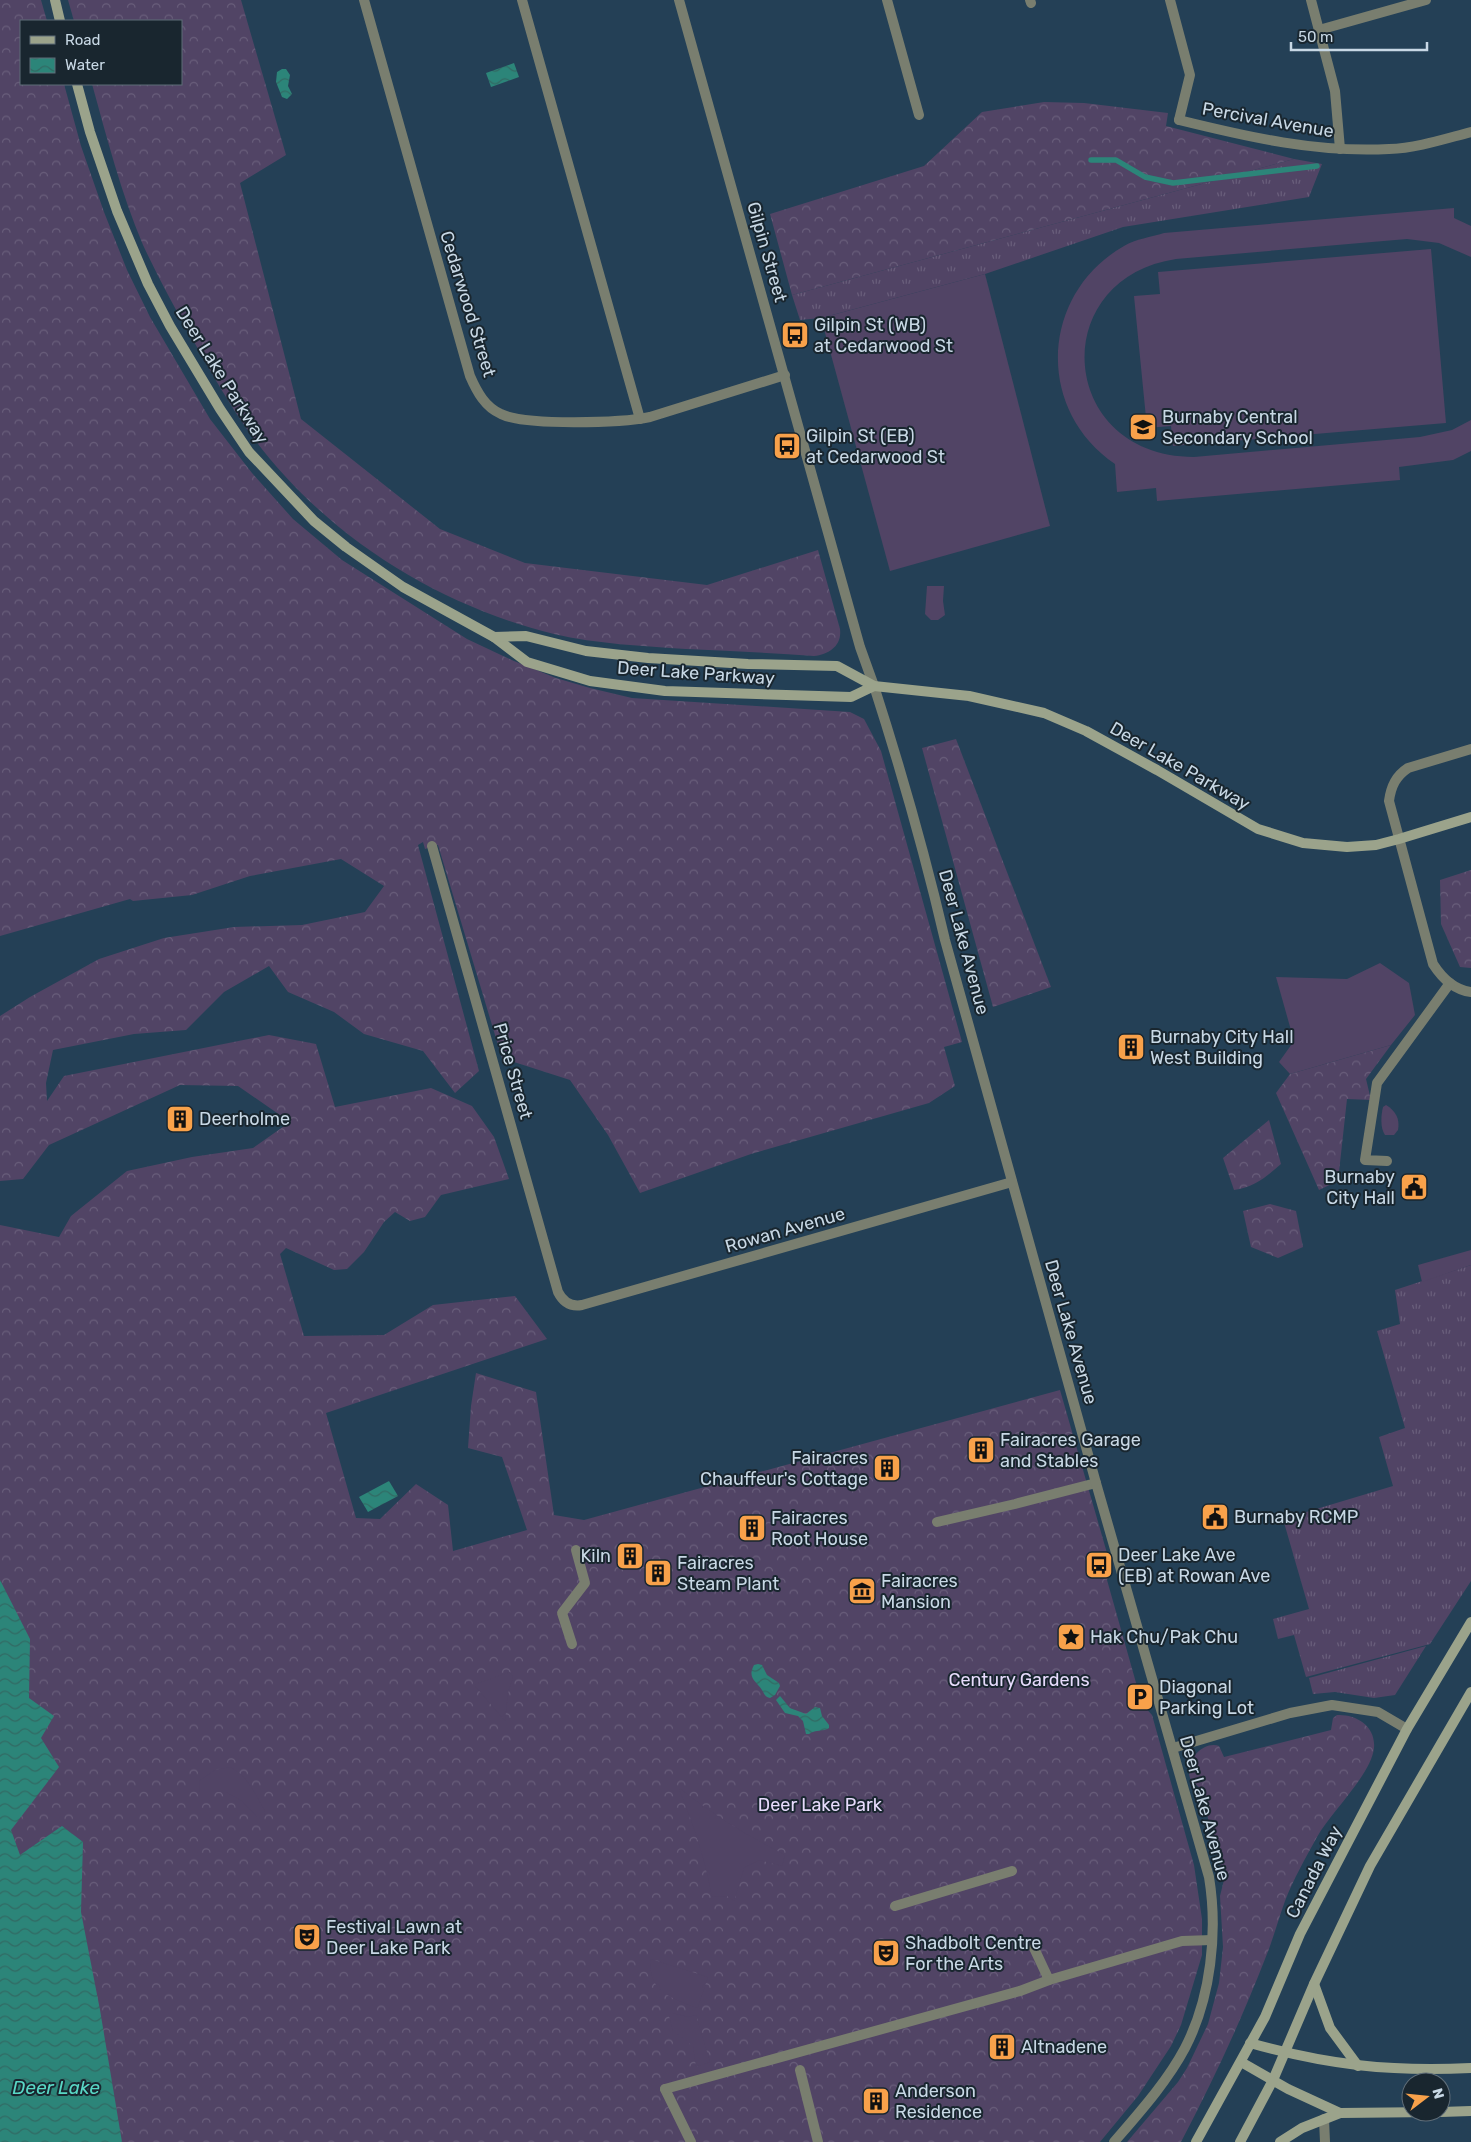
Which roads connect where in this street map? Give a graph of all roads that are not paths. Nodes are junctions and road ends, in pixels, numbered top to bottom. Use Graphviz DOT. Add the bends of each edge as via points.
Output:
graph roads {
  1 [pos="55,0"];
  2 [pos="364,0"];
  3 [pos="522,0"];
  4 [pos="679,0"];
  5 [pos="887,0"];
  6 [pos="1170,0"];
  7 [pos="1312,0"];
  8 [pos="1426,0"];
  9 [pos="60,20"];
  10 [pos="1320,30"];
  11 [pos="77,85"];
  12 [pos="919,116"];
  13 [pos="1471,132"];
  14 [pos="1340,149"];
  15 [pos="785,375"];
  16 [pos="640,419"];
  17 [pos="494,637"];
  18 [pos="874,686"];
  19 [pos="1471,749"];
  20 [pos="1471,817"];
  21 [pos="1399,839"];
  22 [pos="432,846"];
  23 [pos="1450,983"];
  24 [pos="1471,992"];
  25 [pos="1387,1161"];
  26 [pos="1012,1182"];
  27 [pos="567,1303"];
  28 [pos="1096,1483"];
  29 [pos="937,1522"];
  30 [pos="576,1550"];
  31 [pos="1471,1622"];
  32 [pos="572,1644"];
  33 [pos="1471,1692"];
  34 [pos="1407,1729"];
  35 [pos="1173,1748"];
  36 [pos="1012,1871"];
  37 [pos="895,1906"];
  38 [pos="1212,1940"];
  39 [pos="1034,1948"];
  40 [pos="1049,1980"];
  41 [pos="1314,1984"];
  42 [pos="1250,2043"];
  43 [pos="1284,2053"];
  44 [pos="1241,2062"];
  45 [pos="1358,2066"];
  46 [pos="1471,2068"];
  47 [pos="800,2070"];
  48 [pos="1273,2080"];
  49 [pos="1471,2111"];
  50 [pos="1401,2112"];
  51 [pos="1451,2112"];
  52 [pos="1340,2113"];
  53 [pos="1324,2119"];
  54 [pos="691,2142"];
  55 [pos="818,2142"];
  56 [pos="1114,2142"];
  57 [pos="1196,2142"];
  58 [pos="1240,2142"];
  59 [pos="1280,2142"];
  60 [pos="1325,2142"];
  1 -- 9 [label="main road"];
  2 -- 16 [label="street, Cedarwood Street" via="470,376 482,398 500,414 522,420 595,422"];
  3 -- 16 [label="street"];
  4 -- 15 [label="street, Gilpin Street"];
  5 -- 12 [label="street"];
  6 -- 14 [label="street, Percival Avenue" via="1190,75 1179,120 1253,138"];
  7 -- 10 [label="street"];
  8 -- 10 [label="street"];
  10 -- 14 [label="street" via="1335,91"];
  11 -- 17 [label="main road, Deer Lake Parkway" via="117,211 148,284 193,364 249,452 314,521 379,572"];
  13 -- 14 [label="street, Percival Avenue" via="1407,147"];
  15 -- 16 [label="street, Cedarwood Street"];
  15 -- 18 [label="street, Gilpin Street" via="860,647"];
  17 -- 18 [label="main road, Deer Lake Parkway" via="526,636 586,651 648,658 837,666"];
  17 -- 18 [label="main road, Deer Lake Parkway" via="527,662 590,681 624,686 665,691 851,697"];
  18 -- 21 [label="main road, Deer Lake Parkway" via="969,696 1044,713 1086,731 1258,829 1294,840 1347,846 1376,845"];
  18 -- 26 [label="street, Deer Lake Avenue" via="931,879"];
  19 -- 21 [label="street" via="1408,768 1397,777 1389,801"];
  20 -- 21 [label="main road, Deer Lake Parkway"];
  21 -- 23 [label="street" via="1434,964"];
  22 -- 27 [label="street, Price Street" via="558,1292"];
  23 -- 24 [label="street"];
  23 -- 25 [label="street" via="1377,1083 1365,1160"];
  26 -- 27 [label="street, Rowan Avenue" via="582,1305"];
  26 -- 28 [label="street, Deer Lake Avenue"];
  28 -- 29 [label="street"];
  28 -- 35 [label="street, Deer Lake Avenue"];
  30 -- 32 [label="street" via="585,1582 562,1613"];
  31 -- 34 [label="main road, Canada Way"];
  33 -- 41 [label="main road" via="1370,1866"];
  34 -- 35 [label="street" via="1378,1712 1332,1705 1290,1713"];
  34 -- 42 [label="main road, Canada Way" via="1300,1934 1265,2017"];
  35 -- 38 [label="street, Deer Lake Avenue" via="1209,1877"];
  36 -- 37 [label="street"];
  38 -- 40 [label="street" via="1182,1941"];
  38 -- 56 [label="street, Deer Lake Avenue" via="1201,2004 1185,2048"];
  39 -- 40 [label="street"];
  40 -- 54 [label="street" via="1020,1991 665,2089"];
  41 -- 43 [label="main road"];
  41 -- 45 [label="main road" via="1330,2028"];
  42 -- 43 [label="main road"];
  42 -- 44 [label="main road, Canada Way"];
  43 -- 45 [label="main road"];
  43 -- 48 [label="main road"];
  44 -- 48 [label="main road"];
  44 -- 57 [label="main road, Canada Way"];
  45 -- 46 [label="main road" via="1430,2070"];
  47 -- 55 [label="street"];
  48 -- 52 [label="main road"];
  48 -- 58 [label="main road"];
  49 -- 51 [label="main road"];
  50 -- 52 [label="main road"];
  52 -- 53 [label="main road"];
  53 -- 59 [label="main road"];
  53 -- 60 [label="street"];
}
